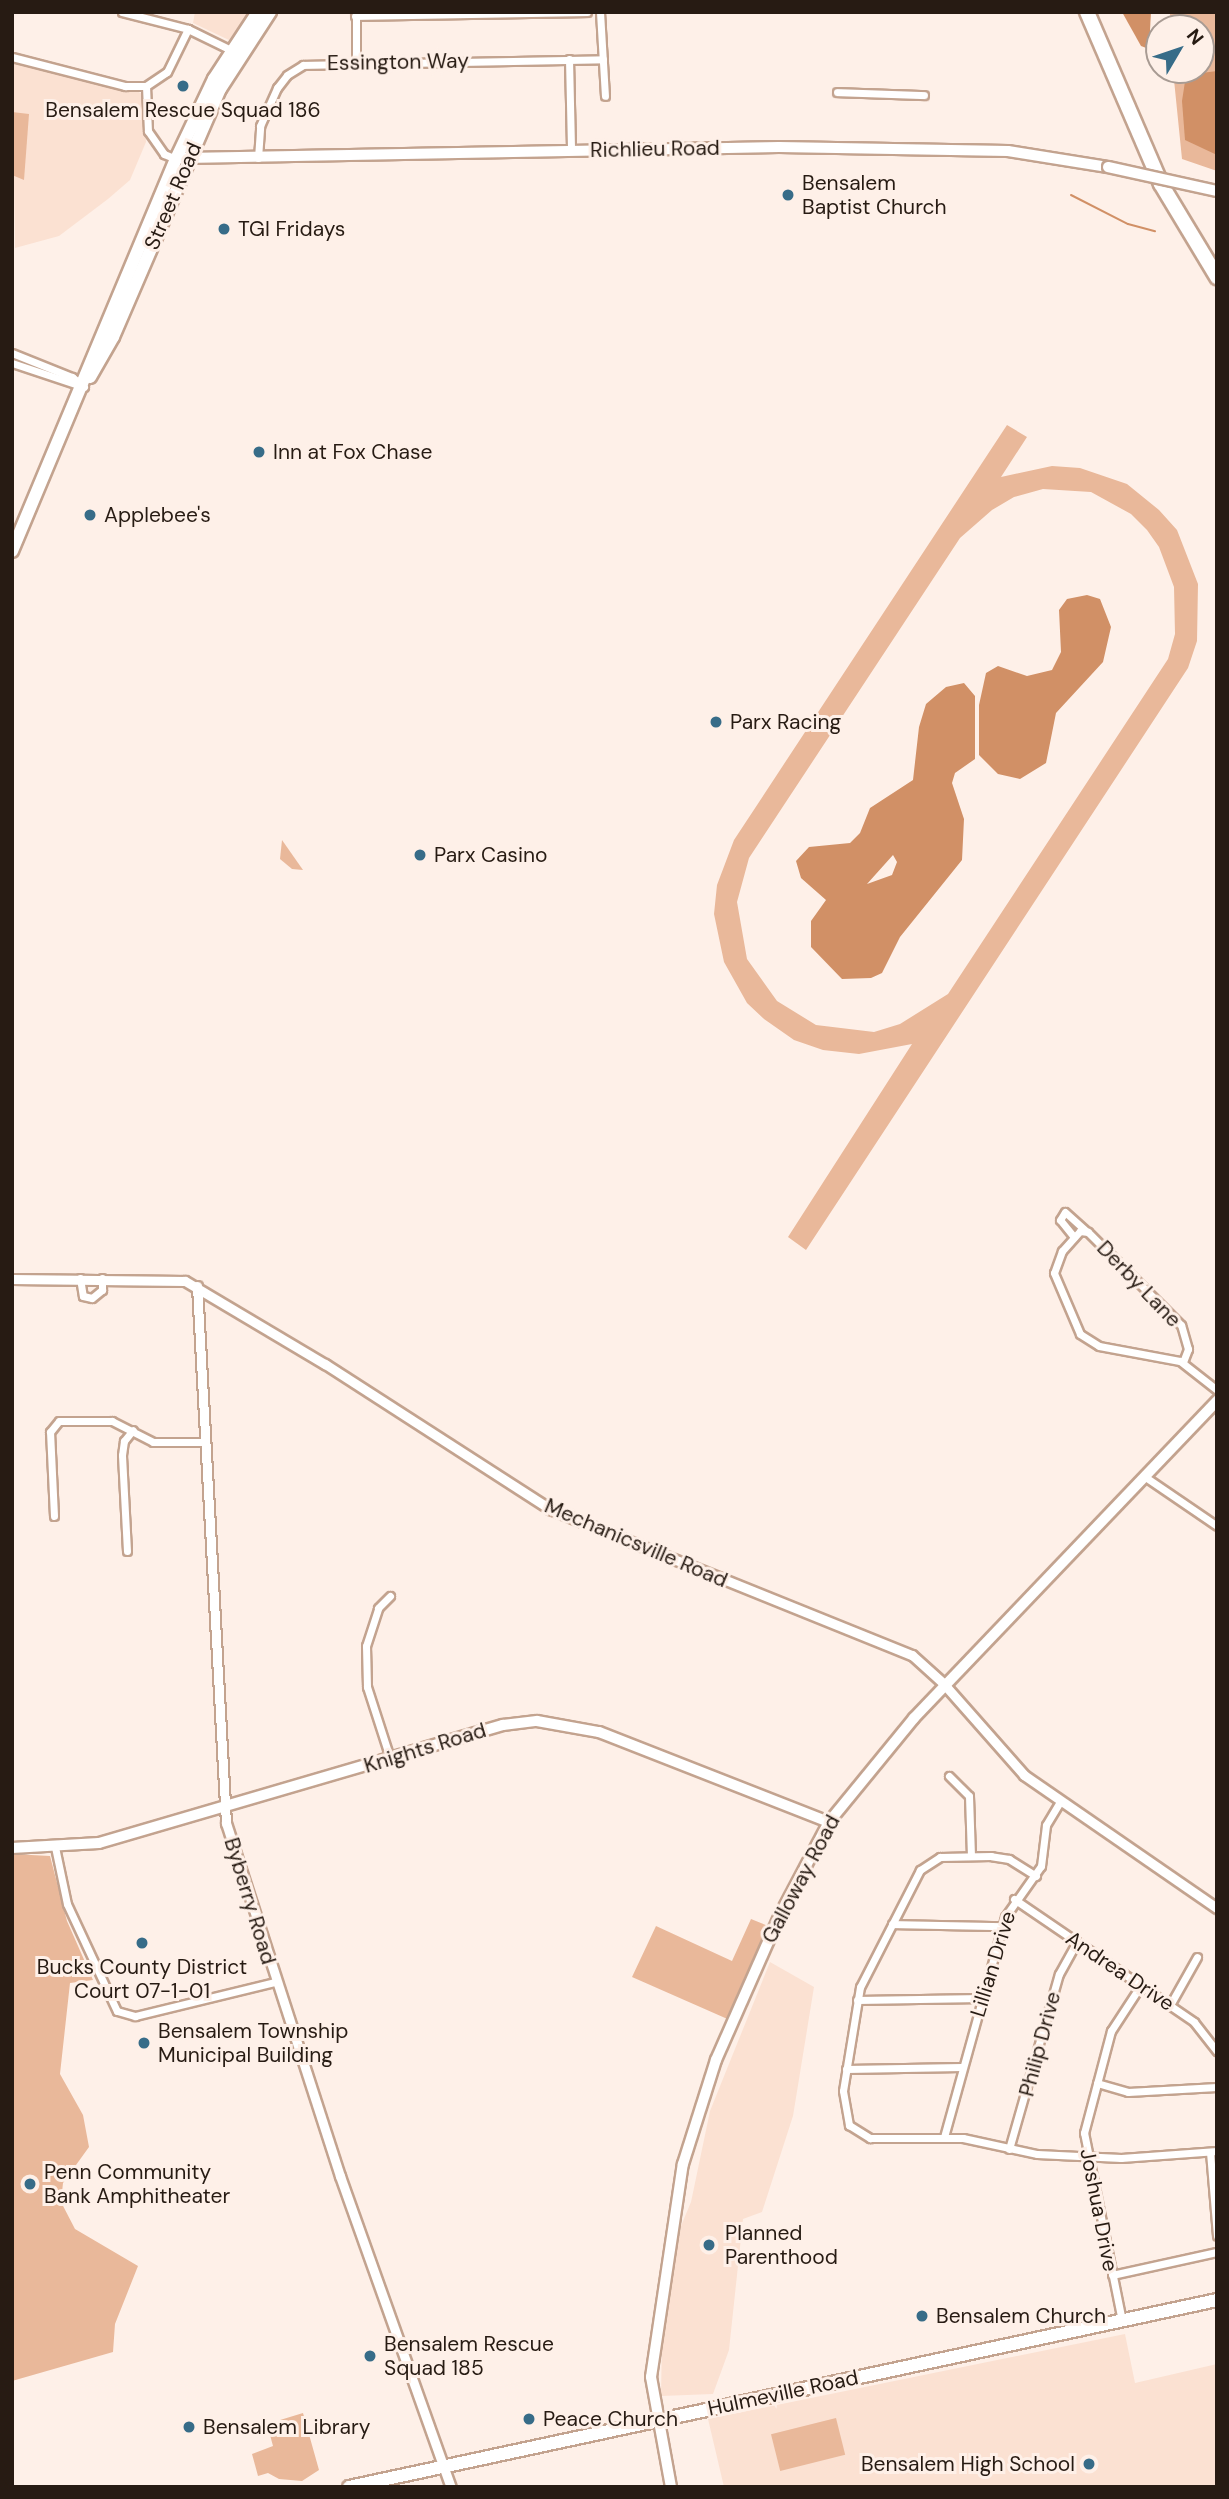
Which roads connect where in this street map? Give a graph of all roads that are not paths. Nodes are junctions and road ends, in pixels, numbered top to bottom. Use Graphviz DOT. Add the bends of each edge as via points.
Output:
graph roads {
  1 [pos="122,12"];
  2 [pos="270,12"];
  3 [pos="587,12"];
  4 [pos="600,12"];
  5 [pos="1087,12"];
  6 [pos="1096,12"];
  7 [pos="256,14"];
  8 [pos="356,14"];
  9 [pos="188,29"];
  10 [pos="231,50"];
  11 [pos="12,57"];
  12 [pos="569,59"];
  13 [pos="603,59"];
  14 [pos="356,62"];
  15 [pos="146,86"];
  16 [pos="837,92"];
  17 [pos="924,94"];
  18 [pos="605,96"];
  19 [pos="570,149"];
  20 [pos="182,158"];
  21 [pos="258,158"];
  22 [pos="1217,191"];
  23 [pos="1217,262"];
  24 [pos="127,276"];
  25 [pos="1217,277"];
  26 [pos="129,301"];
  27 [pos="107,335"];
  28 [pos="12,353"];
  29 [pos="12,363"];
  30 [pos="84,385"];
  31 [pos="12,551"];
  32 [pos="1085,1230"];
  33 [pos="1074,1237"];
  34 [pos="80,1278"];
  35 [pos="102,1278"];
  36 [pos="12,1279"];
  37 [pos="197,1286"];
  38 [pos="1184,1362"];
  39 [pos="1217,1390"];
  40 [pos="1217,1401"];
  41 [pos="133,1430"];
  42 [pos="205,1442"];
  43 [pos="1144,1476"];
  44 [pos="54,1516"];
  45 [pos="1217,1526"];
  46 [pos="127,1551"];
  47 [pos="390,1596"];
  48 [pos="943,1683"];
  49 [pos="390,1758"];
  50 [pos="948,1776"];
  51 [pos="1060,1802"];
  52 [pos="223,1808"];
  53 [pos="829,1822"];
  54 [pos="12,1847"];
  55 [pos="55,1847"];
  56 [pos="971,1855"];
  57 [pos="1036,1875"];
  58 [pos="1014,1899"];
  59 [pos="1217,1908"];
  60 [pos="892,1924"];
  61 [pos="1001,1926"];
  62 [pos="1077,1942"];
  63 [pos="1198,1957"];
  64 [pos="275,1982"];
  65 [pos="1141,1985"];
  66 [pos="982,1998"];
  67 [pos="857,2000"];
  68 [pos="1170,2005"];
  69 [pos="1217,2051"];
  70 [pos="962,2067"];
  71 [pos="846,2070"];
  72 [pos="1097,2083"];
  73 [pos="1217,2087"];
  74 [pos="944,2137"];
  75 [pos="1009,2149"];
  76 [pos="1213,2152"];
  77 [pos="1087,2157"];
  78 [pos="1217,2236"];
  79 [pos="1217,2252"];
  80 [pos="1112,2275"];
  81 [pos="1217,2300"];
  82 [pos="1122,2321"];
  83 [pos="656,2419"];
  84 [pos="443,2466"];
  85 [pos="349,2487"];
  86 [pos="451,2487"];
  87 [pos="671,2487"];
  1 -- 9 [label="street"];
  2 -- 20 [label="main road, Street Road" via="236,59"];
  3 -- 8 [label="street"];
  4 -- 13 [label="street"];
  5 -- 25 [label="highway" via="1151,164"];
  6 -- 23 [label="highway" via="1153,149"];
  7 -- 10 [label="main road, Street Road"];
  8 -- 14 [label="street"];
  9 -- 10 [label="street"];
  9 -- 15 [label="street" via="167,72"];
  10 -- 20 [label="main road, Street Road"];
  11 -- 15 [label="street" via="125,86"];
  12 -- 13 [label="street, Essington Way"];
  12 -- 14 [label="street, Essington Way"];
  12 -- 19 [label="street"];
  13 -- 18 [label="street"];
  14 -- 21 [label="street, Essington Way" via="311,64 287,75 260,126"];
  15 -- 20 [label="street" via="148,131 164,154"];
  16 -- 17 [label="street"];
  19 -- 21 [label="main road, Richlieu Road"];
  19 -- 22 [label="main road, Richlieu Road, bridge" via="1008,151"];
  20 -- 21 [label="main road, Richlieu Road"];
  20 -- 24 [label="main road, Street Road"];
  20 -- 26 [label="main road, Street Road"];
  24 -- 26 [label="main road" via="124,293"];
  24 -- 27 [label="main road, Street Road"];
  26 -- 27 [label="main road, Street Road"];
  27 -- 30 [label="main road, Street Road"];
  28 -- 30 [label="street"];
  29 -- 30 [label="street"];
  30 -- 31 [label="main road, Street Road"];
  32 -- 33 [label="street, Derby Lane"];
  32 -- 33 [label="street" via="1065,1212 1060,1220"];
  32 -- 38 [label="street, Derby Lane" via="1181,1325 1188,1349"];
  33 -- 38 [label="street, Derby Lane" via="1058,1257 1055,1278 1080,1334 1099,1346"];
  34 -- 35 [label="street, Mechanicsville Road"];
  34 -- 35 [label="street" via="83,1296 92,1298 102,1290"];
  34 -- 36 [label="street, Mechanicsville Road"];
  35 -- 37 [label="street, Mechanicsville Road" via="166,1278"];
  37 -- 42 [label="street, Byberry Road"];
  37 -- 48 [label="street, Mechanicsville Road" via="550,1509 907,1653"];
  38 -- 39 [label="street, Derby Lane"];
  40 -- 43 [label="main road, Galloway Road"];
  41 -- 42 [label="street" via="153,1442"];
  41 -- 44 [label="street" via="113,1421 56,1423 50,1432"];
  41 -- 46 [label="street" via="124,1441 122,1455"];
  42 -- 52 [label="street, Byberry Road"];
  43 -- 45 [label="street"];
  43 -- 48 [label="main road, Galloway Road"];
  47 -- 49 [label="street" via="379,1608 366,1646 367,1687"];
  48 -- 51 [label="street, Mechanicsville Road" via="1017,1769"];
  48 -- 53 [label="main road, Galloway Road"];
  49 -- 52 [label="main road, Knights Road"];
  49 -- 53 [label="main road, Knights Road" via="503,1725 565,1724 599,1732"];
  50 -- 56 [label="street" via="969,1796"];
  51 -- 57 [label="street" via="1046,1825"];
  51 -- 59 [label="street, Mechanicsville Road"];
  52 -- 55 [label="main road, Knights Road" via="99,1843"];
  52 -- 64 [label="street, Byberry Road"];
  53 -- 83 [label="main road, Galloway Road" via="754,1969 692,2127 653,2355 651,2389"];
  54 -- 55 [label="main road, Knights Road"];
  55 -- 64 [label="street" via="67,1904 117,2011 135,2016"];
  56 -- 57 [label="street" via="1009,1859"];
  56 -- 60 [label="street" via="940,1857 927,1864"];
  57 -- 58 [label="street, Lillian Drive"];
  58 -- 61 [label="street, Lillian Drive"];
  58 -- 62 [label="street, Andrea Drive"];
  60 -- 61 [label="street"];
  60 -- 67 [label="street"];
  61 -- 66 [label="street, Lillian Drive"];
  62 -- 65 [label="street, Andrea Drive"];
  62 -- 75 [label="street, Philip Drive" via="1059,1974"];
  63 -- 68 [label="street"];
  64 -- 84 [label="street, Byberry Road"];
  65 -- 68 [label="street, Andrea Drive"];
  65 -- 72 [label="street, Joshua Drive" via="1111,2031"];
  66 -- 67 [label="street"];
  66 -- 70 [label="street, Lillian Drive"];
  67 -- 71 [label="street"];
  68 -- 69 [label="street, Andrea Drive" via="1202,2029"];
  70 -- 71 [label="street"];
  70 -- 74 [label="street, Lillian Drive"];
  71 -- 74 [label="street" via="844,2114 859,2134 877,2139"];
  72 -- 73 [label="street" via="1128,2092"];
  72 -- 77 [label="street, Joshua Drive" via="1084,2133"];
  74 -- 75 [label="street"];
  75 -- 77 [label="street"];
  76 -- 77 [label="street"];
  76 -- 78 [label="street"];
  77 -- 80 [label="street, Joshua Drive"];
  79 -- 80 [label="street"];
  80 -- 82 [label="street, Joshua Drive"];
  81 -- 82 [label="main road, Hulmeville Road"];
  82 -- 83 [label="main road, Hulmeville Road"];
  83 -- 84 [label="main road, Hulmeville Road"];
  83 -- 87 [label="main road, Galloway Road"];
  84 -- 85 [label="main road, Hulmeville Road"];
  84 -- 86 [label="street, Byberry Road"];
}
